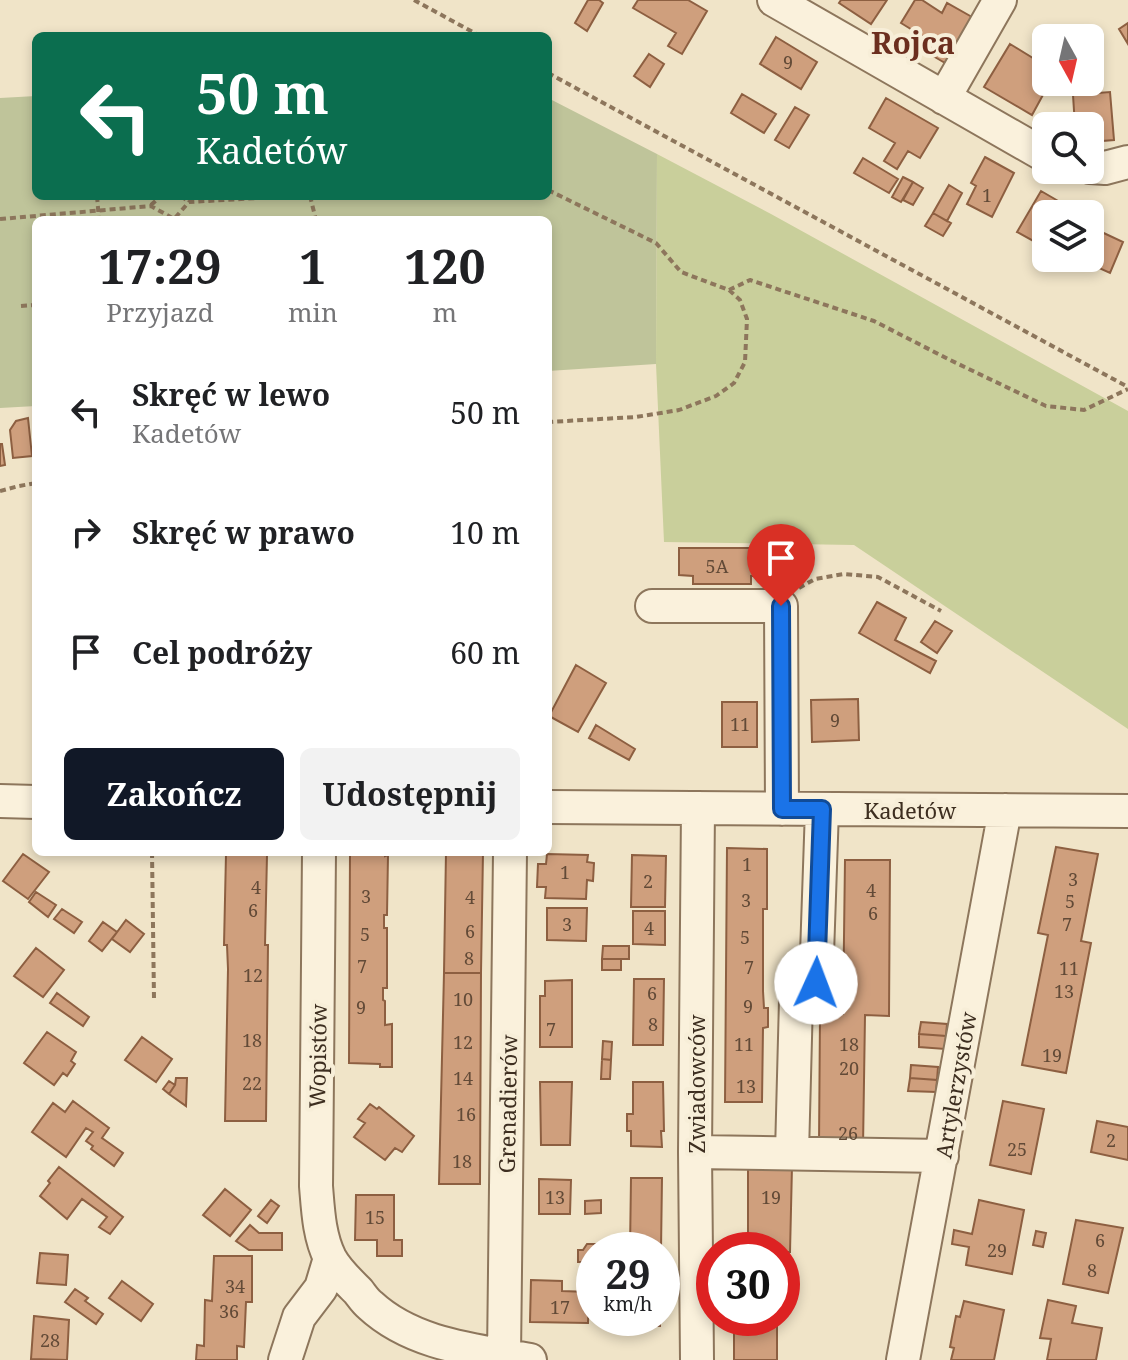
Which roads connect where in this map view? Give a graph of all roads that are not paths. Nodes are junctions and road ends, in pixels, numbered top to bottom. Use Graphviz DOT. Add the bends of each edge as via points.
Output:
graph roads {
  1 [pos="774,0"];
  2 [pos="1000,0"];
  3 [pos="944,98"];
  4 [pos="1032,148"];
  5 [pos="1128,162"];
  6 [pos="1104,168"];
  7 [pos="652,606"];
  8 [pos="0,801"];
  9 [pos="32,802"];
  10 [pos="552,807"];
  11 [pos="698,808"];
  12 [pos="782,809"];
  13 [pos="822,809"];
  14 [pos="1005,810"];
  15 [pos="1128,811"];
  16 [pos="319,856"];
  17 [pos="510,856"];
  18 [pos="695,1152"];
  19 [pos="792,1153"];
  20 [pos="942,1156"];
  21 [pos="330,1258"];
  22 [pos="517,1358"];
  23 [pos="285,1360"];
  24 [pos="697,1360"];
  25 [pos="903,1360"];
  1 -- 3 [label="street"];
  2 -- 3 [label="street"];
  3 -- 4 [label="street"];
  5 -- 6 [label="street"];
  7 -- 12 [label="street" via="781,606"];
  8 -- 9 [label="street"];
  10 -- 11 [label="street, Kadetów"];
  11 -- 12 [label="street, Kadetów"];
  11 -- 18 [label="street, Zwiadowców"];
  12 -- 13 [label="street, Kadetów"];
  13 -- 14 [label="street, Kadetów"];
  13 -- 19 [label="street"];
  14 -- 15 [label="street, Kadetów"];
  14 -- 20 [label="street, Artylerzystów"];
  16 -- 21 [label="street, Wopistów" via="316,1186"];
  17 -- 22 [label="street, Grenadierów"];
  18 -- 19 [label="street"];
  18 -- 24 [label="street, Zwiadowców"];
  19 -- 20 [label="street"];
  20 -- 25 [label="street, Artylerzystów"];
  21 -- 22 [label="street, Wopistów" via="369,1305 394,1323 454,1346"];
  21 -- 23 [label="street" via="321,1288 299,1317"];
}
